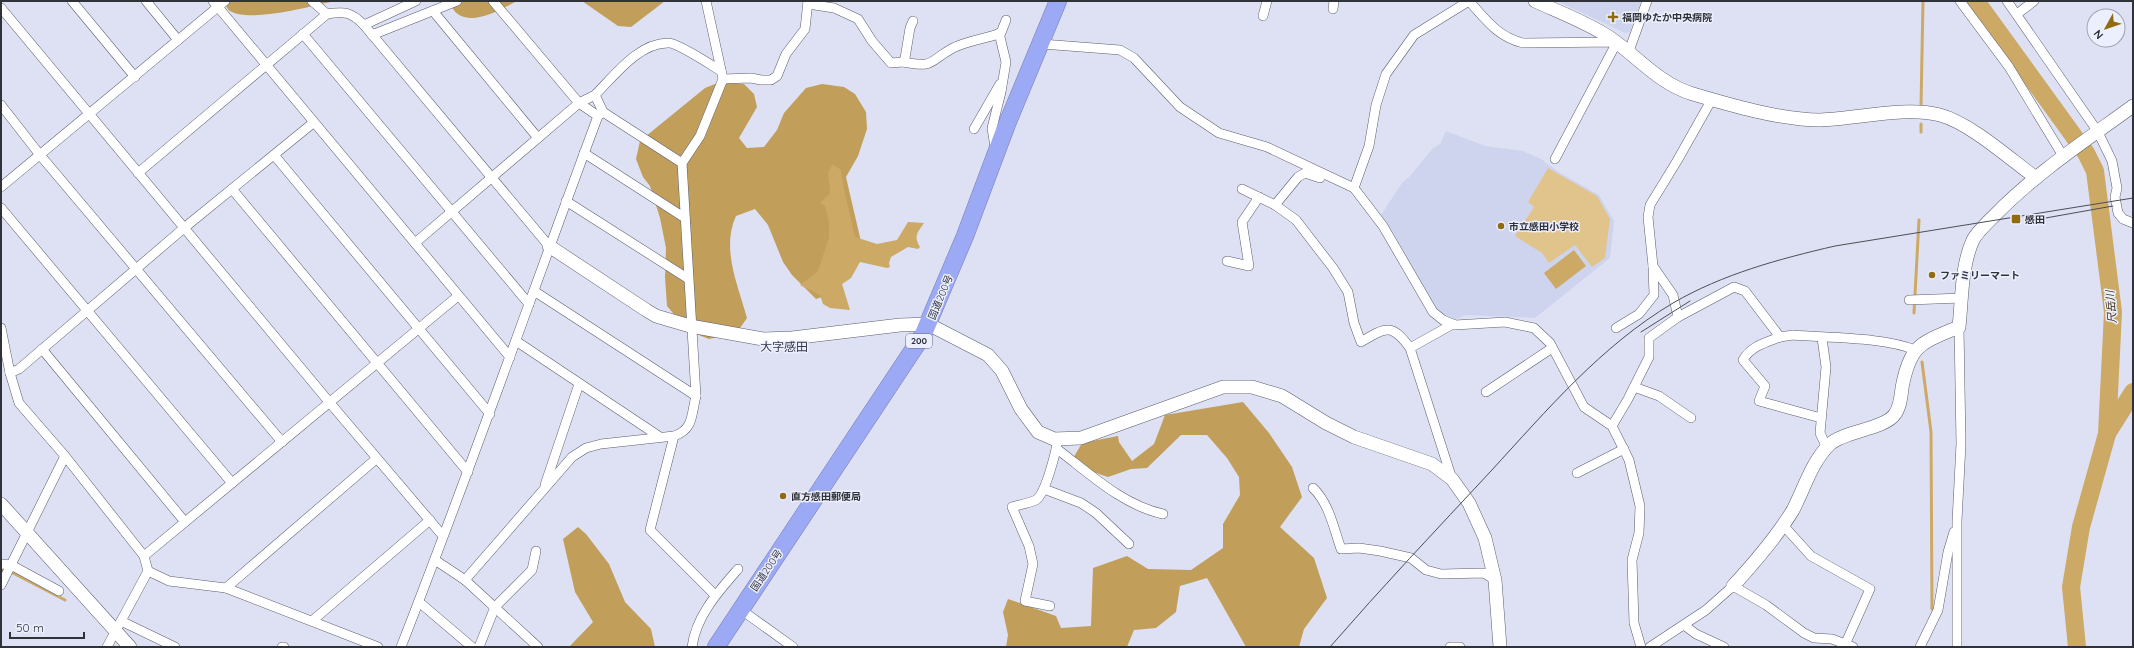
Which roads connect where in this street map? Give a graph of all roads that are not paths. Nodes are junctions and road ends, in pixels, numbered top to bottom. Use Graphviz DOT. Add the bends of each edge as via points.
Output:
graph roads {
  1 [pos="72,1"];
  2 [pos="146,1"];
  3 [pos="312,1"];
  4 [pos="416,1"];
  5 [pos="457,1"];
  6 [pos="493,1"];
  7 [pos="706,1"];
  8 [pos="1058,1"];
  9 [pos="1267,1"];
  10 [pos="1469,1"];
  11 [pos="1535,1"];
  12 [pos="1647,1"];
  13 [pos="1960,1"];
  14 [pos="2007,1"];
  15 [pos="2034,1"];
  16 [pos="808,2"];
  17 [pos="219,3"];
  18 [pos="1,8"];
  19 [pos="432,11"];
  20 [pos="327,14"];
  21 [pos="2017,14"];
  22 [pos="1263,16"];
  23 [pos="1006,20"];
  24 [pos="914,21"];
  25 [pos="364,25"];
  26 [pos="999,33"];
  27 [pos="303,34"];
  28 [pos="372,35"];
  29 [pos="178,40"];
  30 [pos="1617,42"];
  31 [pos="1042,44"];
  32 [pos="1629,51"];
  33 [pos="902,62"];
  34 [pos="266,65"];
  35 [pos="722,75"];
  36 [pos="135,77"];
  37 [pos="1003,80"];
  38 [pos="595,95"];
  39 [pos="1712,99"];
  40 [pos="579,103"];
  41 [pos="1,105"];
  42 [pos="2133,106"];
  43 [pos="89,114"];
  44 [pos="600,114"];
  45 [pos="313,123"];
  46 [pos="974,129"];
  47 [pos="2098,132"];
  48 [pos="538,138"];
  49 [pos="584,153"];
  50 [pos="996,153"];
  51 [pos="40,155"];
  52 [pos="274,155"];
  53 [pos="2063,156"];
  54 [pos="1555,159"];
  55 [pos="682,162"];
  56 [pos="138,173"];
  57 [pos="491,178"];
  58 [pos="2036,178"];
  59 [pos="1,187"];
  60 [pos="1354,188"];
  61 [pos="232,189"];
  62 [pos="1242,189"];
  63 [pos="1259,197"];
  64 [pos="566,201"];
  65 [pos="1275,205"];
  66 [pos="1,208"];
  67 [pos="451,212"];
  68 [pos="685,218"];
  69 [pos="2133,223"];
  70 [pos="184,228"];
  71 [pos="415,243"];
  72 [pos="549,246"];
  73 [pos="1226,261"];
  74 [pos="1653,266"];
  75 [pos="135,270"];
  76 [pos="688,278"];
  77 [pos="534,292"];
  78 [pos="458,296"];
  79 [pos="1962,298"];
  80 [pos="1913,300"];
  81 [pos="529,304"];
  82 [pos="87,311"];
  83 [pos="1678,317"];
  84 [pos="928,324"];
  85 [pos="1453,324"];
  86 [pos="690,326"];
  87 [pos="1959,327"];
  88 [pos="1,328"];
  89 [pos="1616,328"];
  90 [pos="418,329"];
  91 [pos="1780,337"];
  92 [pos="1822,338"];
  93 [pos="516,341"];
  94 [pos="1410,348"];
  95 [pos="1552,348"];
  96 [pos="42,349"];
  97 [pos="1915,350"];
  98 [pos="510,357"];
  99 [pos="378,363"];
  100 [pos="10,373"];
  101 [pos="579,384"];
  102 [pos="1634,387"];
  103 [pos="1486,392"];
  104 [pos="696,396"];
  105 [pos="330,403"];
  106 [pos="490,414"];
  107 [pos="1691,418"];
  108 [pos="1821,418"];
  109 [pos="1612,426"];
  110 [pos="674,436"];
  111 [pos="660,438"];
  112 [pos="282,442"];
  113 [pos="1057,444"];
  114 [pos="1827,448"];
  115 [pos="1624,449"];
  116 [pos="64,456"];
  117 [pos="376,459"];
  118 [pos="468,472"];
  119 [pos="1577,473"];
  120 [pos="1452,479"];
  121 [pos="232,483"];
  122 [pos="1313,488"];
  123 [pos="543,489"];
  124 [pos="1044,489"];
  125 [pos="1,504"];
  126 [pos="1163,514"];
  127 [pos="430,520"];
  128 [pos="1957,521"];
  129 [pos="185,522"];
  130 [pos="1783,525"];
  131 [pos="28,533"];
  132 [pos="443,536"];
  133 [pos="1129,544"];
  134 [pos="536,551"];
  135 [pos="144,556"];
  136 [pos="435,560"];
  137 [pos="1,564"];
  138 [pos="738,569"];
  139 [pos="9,570"];
  140 [pos="148,571"];
  141 [pos="465,580"];
  142 [pos="1495,580"];
  143 [pos="1,586"];
  144 [pos="1733,586"];
  145 [pos="226,588"];
  146 [pos="59,591"];
  147 [pos="715,595"];
  148 [pos="419,602"];
  149 [pos="1050,606"];
  150 [pos="495,607"];
  151 [pos="740,610"];
  152 [pos="312,621"];
  153 [pos="1684,625"];
  154 [pos="118,626"];
  155 [pos="1848,646"];
  156 [pos="108,647"];
  157 [pos="130,647"];
  158 [pos="176,647"];
  159 [pos="378,647"];
  160 [pos="401,647"];
  161 [pos="472,647"];
  162 [pos="479,647"];
  163 [pos="538,647"];
  164 [pos="692,647"];
  165 [pos="716,647"];
  166 [pos="793,647"];
  167 [pos="1450,647"];
  168 [pos="1460,647"];
  169 [pos="1500,647"];
  170 [pos="1641,647"];
  171 [pos="1650,647"];
  172 [pos="1724,647"];
  173 [pos="1920,647"];
  174 [pos="1957,647"];
  1 -- 36 [label="street"];
  2 -- 29 [label="street"];
  3 -- 20 [label="street"];
  4 -- 25 [label="street"];
  5 -- 19 [label="street"];
  6 -- 40 [label="street"];
  7 -- 35 [label="street"];
  8 -- 31 [label="highway, 国道200号 / 200"];
  9 -- 22 [label="street"];
  10 -- 30 [label="street" via="1508,39 1523,43"];
  10 -- 60 [label="street" via="1414,35 1386,74 1376,105 1369,146"];
  11 -- 30 [label="street"];
  12 -- 32 [label="street"];
  13 -- 53 [label="street" via="2009,67"];
  14 -- 21 [label="street"];
  15 -- 21 [label="street"];
  16 -- 33 [label="street" via="834,8 858,19 891,63"];
  16 -- 35 [label="street" via="805,29 786,54 777,76 771,80 761,80"];
  17 -- 29 [label="street"];
  17 -- 34 [label="street"];
  18 -- 43 [label="street"];
  19 -- 28 [label="street"];
  19 -- 48 [label="street"];
  20 -- 25 [label="street" via="342,12 355,16"];
  20 -- 27 [label="street"];
  21 -- 47 [label="street"];
  23 -- 26 [label="street"];
  24 -- 33 [label="street"];
  25 -- 28 [label="street"];
  26 -- 33 [label="street" via="953,48 932,64"];
  26 -- 37 [label="street" via="1006,62"];
  27 -- 34 [label="street"];
  27 -- 67 [label="street"];
  28 -- 57 [label="street"];
  29 -- 36 [label="street"];
  30 -- 32 [label="street"];
  30 -- 54 [label="street"];
  31 -- 50 [label="highway, 国道200号 / 200"];
  31 -- 60 [label="street" via="1120,50 1134,58 1180,107 1219,133 1267,147"];
  32 -- 39 [label="street" via="1658,78 1672,86"];
  34 -- 45 [label="street"];
  34 -- 56 [label="street"];
  35 -- 38 [label="street" via="670,43 646,49 633,58"];
  35 -- 55 [label="street" via="700,136"];
  36 -- 43 [label="street"];
  37 -- 46 [label="street"];
  37 -- 50 [label="street" via="992,128"];
  38 -- 40 [label="street"];
  38 -- 44 [label="street"];
  39 -- 58 [label="street" via="1785,117 1819,120 1908,112 1941,115 1978,135"];
  39 -- 74 [label="street" via="1650,205 1648,217"];
  40 -- 44 [label="street"];
  40 -- 48 [label="street"];
  41 -- 51 [label="street"];
  42 -- 47 [label="street"];
  43 -- 51 [label="street"];
  43 -- 56 [label="street"];
  44 -- 49 [label="street"];
  44 -- 55 [label="street"];
  45 -- 52 [label="street"];
  45 -- 71 [label="street"];
  47 -- 53 [label="street"];
  47 -- 69 [label="street" via="2112,160 2118,213 2123,219"];
  48 -- 57 [label="street"];
  49 -- 64 [label="street"];
  49 -- 68 [label="street"];
  50 -- 84 [label="highway, 国道200号 / 200"];
  51 -- 59 [label="street"];
  51 -- 75 [label="street"];
  52 -- 61 [label="street"];
  52 -- 90 [label="street"];
  53 -- 58 [label="street"];
  55 -- 68 [label="street"];
  56 -- 70 [label="street"];
  57 -- 67 [label="street"];
  57 -- 72 [label="street"];
  58 -- 79 [label="street" via="2007,203 1973,239 1968,252"];
  60 -- 65 [label="street" via="1305,173 1298,177"];
  60 -- 85 [label="street" via="1384,226 1433,312"];
  61 -- 70 [label="street"];
  61 -- 99 [label="street"];
  62 -- 63 [label="street"];
  63 -- 65 [label="street"];
  63 -- 73 [label="street" via="1242,222 1249,266"];
  64 -- 72 [label="street"];
  64 -- 76 [label="street"];
  65 -- 94 [label="street" via="1296,220 1334,268 1348,292 1361,342 1380,331 1391,330 1399,334"];
  66 -- 82 [label="street"];
  67 -- 71 [label="street"];
  67 -- 81 [label="street"];
  68 -- 76 [label="street"];
  70 -- 75 [label="street"];
  70 -- 105 [label="street"];
  71 -- 78 [label="street"];
  72 -- 77 [label="street"];
  72 -- 86 [label="street" via="656,316"];
  74 -- 83 [label="street" via="1673,295"];
  74 -- 89 [label="street" via="1652,279 1655,287 1652,299 1639,314"];
  75 -- 82 [label="street"];
  75 -- 112 [label="street"];
  76 -- 86 [label="street"];
  77 -- 81 [label="street"];
  77 -- 104 [label="street"];
  78 -- 90 [label="street"];
  78 -- 98 [label="street"];
  79 -- 80 [label="street"];
  79 -- 87 [label="street"];
  81 -- 93 [label="street"];
  82 -- 96 [label="street"];
  82 -- 121 [label="street"];
  83 -- 91 [label="street" via="1734,287 1740,288"];
  83 -- 102 [label="street" via="1649,338 1649,357"];
  84 -- 86 [label="street" via="763,339"];
  84 -- 113 [label="street" via="988,355 1002,371 1021,410 1038,432"];
  84 -- 151 [label="highway, 国道200号 / 200" via="883,398"];
  85 -- 94 [label="street"];
  85 -- 95 [label="street" via="1505,322 1534,328 1550,342"];
  86 -- 104 [label="street"];
  87 -- 97 [label="street" via="1927,340"];
  87 -- 128 [label="street" via="1961,444"];
  88 -- 100 [label="street"];
  90 -- 99 [label="street"];
  90 -- 106 [label="street"];
  91 -- 92 [label="street" via="1793,335"];
  91 -- 108 [label="street" via="1754,347 1742,360 1765,386 1759,401"];
  92 -- 97 [label="street" via="1878,342"];
  92 -- 108 [label="street" via="1826,367"];
  93 -- 98 [label="street"];
  93 -- 101 [label="street"];
  94 -- 120 [label="street"];
  95 -- 103 [label="street"];
  95 -- 109 [label="street" via="1584,407"];
  96 -- 100 [label="street" via="19,369"];
  96 -- 129 [label="street"];
  97 -- 114 [label="street" via="1906,368 1895,415 1890,420 1839,438"];
  98 -- 106 [label="street"];
  99 -- 105 [label="street"];
  99 -- 118 [label="street"];
  100 -- 116 [label="street" via="19,403"];
  101 -- 111 [label="street"];
  101 -- 123 [label="street"];
  102 -- 107 [label="street" via="1659,396"];
  102 -- 109 [label="street"];
  104 -- 110 [label="street" via="688,428"];
  105 -- 112 [label="street"];
  105 -- 117 [label="street"];
  106 -- 118 [label="street"];
  108 -- 114 [label="street" via="1820,433"];
  109 -- 115 [label="street"];
  110 -- 111 [label="street"];
  110 -- 147 [label="street" via="650,530"];
  111 -- 123 [label="street" via="586,448 572,457"];
  112 -- 121 [label="street"];
  113 -- 120 [label="street" via="1223,388 1252,387 1282,396 1354,437 1432,464"];
  113 -- 124 [label="street"];
  113 -- 126 [label="street" via="1122,498 1145,510"];
  114 -- 130 [label="street" via="1819,456"];
  115 -- 119 [label="street"];
  115 -- 170 [label="street" via="1636,484 1640,506 1639,533 1632,560 1634,623"];
  116 -- 131 [label="street"];
  116 -- 135 [label="street"];
  117 -- 127 [label="street"];
  117 -- 145 [label="street"];
  118 -- 132 [label="street"];
  120 -- 142 [label="street" via="1469,503 1486,538"];
  121 -- 129 [label="street"];
  122 -- 142 [label="street" via="1319,493 1327,508 1341,549 1380,551 1411,558 1426,570 1441,574 1484,573"];
  123 -- 141 [label="street"];
  124 -- 133 [label="street" via="1081,503 1096,513"];
  124 -- 149 [label="street" via="1037,499 1012,507 1029,546 1033,564 1025,601"];
  125 -- 131 [label="street"];
  127 -- 132 [label="street"];
  127 -- 152 [label="street"];
  128 -- 173 [label="street" via="1948,552 1938,610"];
  128 -- 174 [label="street"];
  129 -- 135 [label="street"];
  130 -- 144 [label="street"];
  130 -- 155 [label="street" via="1811,556 1870,589"];
  131 -- 139 [label="street"];
  131 -- 154 [label="street"];
  132 -- 136 [label="street"];
  134 -- 150 [label="street" via="532,570"];
  135 -- 140 [label="street"];
  136 -- 141 [label="street"];
  136 -- 148 [label="street"];
  137 -- 139 [label="street"];
  138 -- 147 [label="street"];
  139 -- 143 [label="street"];
  139 -- 146 [label="street"];
  140 -- 145 [label="street" via="169,581"];
  140 -- 154 [label="street"];
  141 -- 150 [label="street"];
  142 -- 169 [label="street"];
  144 -- 153 [label="street"];
  144 -- 155 [label="street" via="1766,605 1804,633 1814,638 1832,639"];
  145 -- 152 [label="street"];
  147 -- 164 [label="street" via="694,632"];
  148 -- 160 [label="street"];
  148 -- 161 [label="street"];
  150 -- 162 [label="street"];
  150 -- 163 [label="street"];
  151 -- 165 [label="highway, 国道200号 / 200"];
  151 -- 166 [label="street"];
  152 -- 159 [label="street"];
  153 -- 171 [label="street"];
  153 -- 172 [label="street" via="1696,634"];
  154 -- 156 [label="street"];
  154 -- 157 [label="street"];
  154 -- 158 [label="street"];
  167 -- 168 [label="street"];
}
